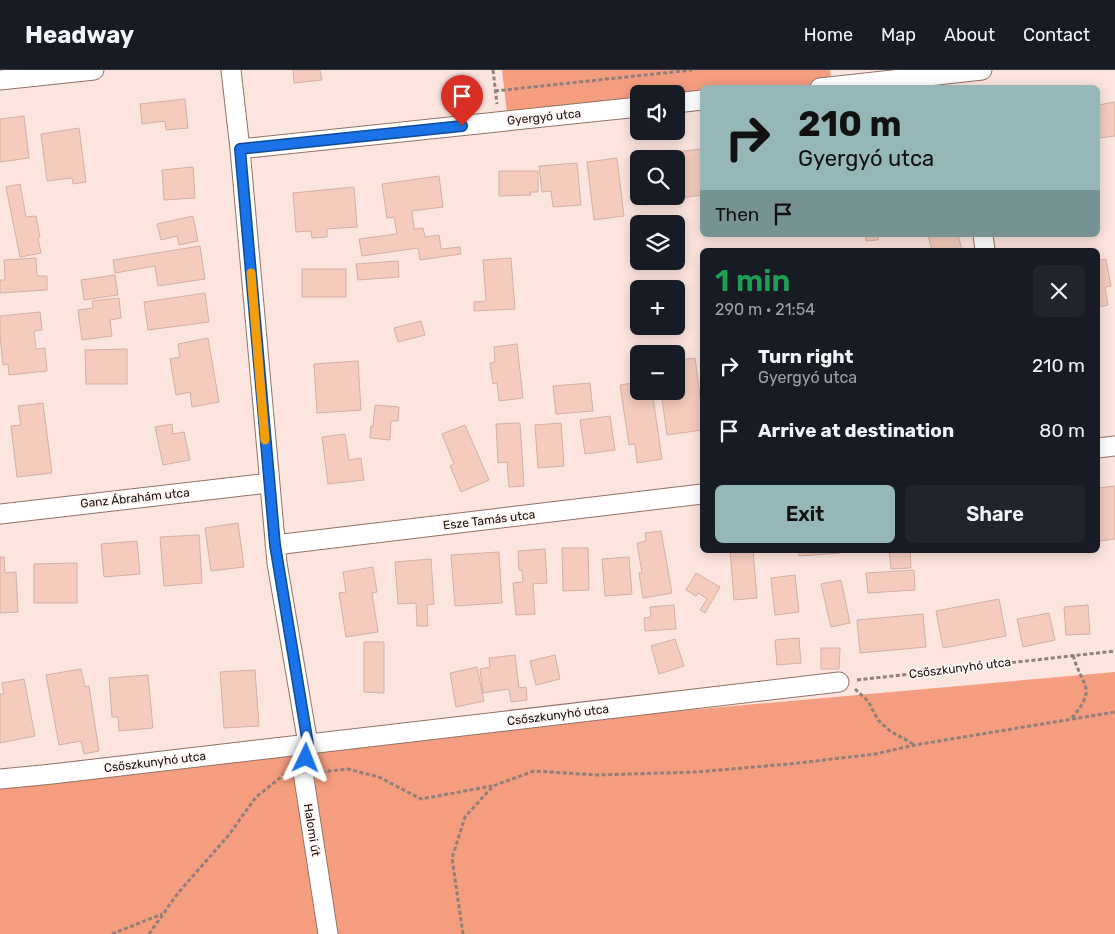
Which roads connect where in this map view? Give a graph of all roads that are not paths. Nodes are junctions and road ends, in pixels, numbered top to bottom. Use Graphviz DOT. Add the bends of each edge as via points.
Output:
graph roads {
  1 [pos="94,70"];
  2 [pos="231,70"];
  3 [pos="971,77"];
  4 [pos="0,80"];
  5 [pos="827,81"];
  6 [pos="700,100"];
  7 [pos="685,102"];
  8 [pos="630,108"];
  9 [pos="240,149"];
  10 [pos="1115,446"];
  11 [pos="1100,448"];
  12 [pos="269,483"];
  13 [pos="700,494"];
  14 [pos="0,514"];
  15 [pos="275,545"];
  16 [pos="839,682"];
  17 [pos="308,744"];
  18 [pos="0,779"];
  19 [pos="328,934"];
  1 -- 4 [label="street"];
  2 -- 9 [label="street, Halomi út"];
  3 -- 5 [label="street"];
  6 -- 7 [label="street"];
  8 -- 9 [label="street, Gyergyó utca"];
  9 -- 12 [label="street, Halomi út"];
  10 -- 11 [label="street"];
  12 -- 14 [label="street, Ganz Ábrahám utca"];
  12 -- 15 [label="street, Halomi út"];
  13 -- 15 [label="street, Esze Tamás utca"];
  15 -- 17 [label="street, Halomi út"];
  16 -- 17 [label="street, Csőszkunyhó utca"];
  17 -- 18 [label="street, Csőszkunyhó utca"];
  17 -- 19 [label="street, Halomi út" via="303,774"];
}
